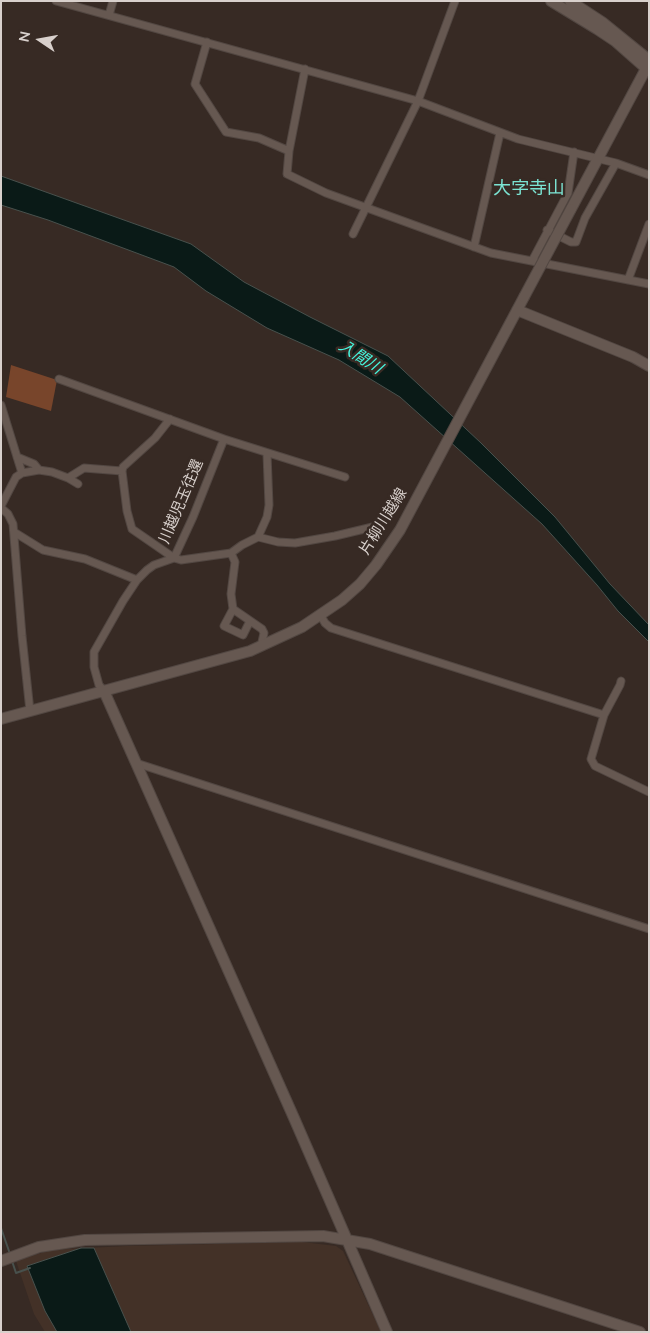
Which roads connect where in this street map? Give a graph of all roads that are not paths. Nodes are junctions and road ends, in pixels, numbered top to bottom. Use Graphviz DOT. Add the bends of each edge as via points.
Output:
graph roads {
  1 [pos="56,1"];
  2 [pos="113,1"];
  3 [pos="455,1"];
  4 [pos="551,1"];
  5 [pos="570,1"];
  6 [pos="109,16"];
  7 [pos="207,42"];
  8 [pos="648,66"];
  9 [pos="305,68"];
  10 [pos="418,101"];
  11 [pos="500,133"];
  12 [pos="289,151"];
  13 [pos="574,152"];
  14 [pos="598,158"];
  15 [pos="616,163"];
  16 [pos="649,174"];
  17 [pos="366,207"];
  18 [pos="649,224"];
  19 [pos="547,230"];
  20 [pos="353,234"];
  21 [pos="474,247"];
  22 [pos="532,261"];
  23 [pos="628,280"];
  24 [pos="649,284"];
  25 [pos="517,310"];
  26 [pos="649,366"];
  27 [pos="59,379"];
  28 [pos="1,405"];
  29 [pos="170,419"];
  30 [pos="224,439"];
  31 [pos="267,454"];
  32 [pos="17,457"];
  33 [pos="39,470"];
  34 [pos="122,470"];
  35 [pos="22,473"];
  36 [pos="345,477"];
  37 [pos="68,478"];
  38 [pos="78,484"];
  39 [pos="1,507"];
  40 [pos="381,525"];
  41 [pos="14,532"];
  42 [pos="258,537"];
  43 [pos="231,553"];
  44 [pos="174,558"];
  45 [pos="137,580"];
  46 [pos="232,609"];
  47 [pos="321,616"];
  48 [pos="250,621"];
  49 [pos="263,646"];
  50 [pos="621,681"];
  51 [pos="104,691"];
  52 [pos="30,711"];
  53 [pos="604,715"];
  54 [pos="1,719"];
  55 [pos="136,763"];
  56 [pos="649,792"];
  57 [pos="649,930"];
  58 [pos="348,1240"];
  59 [pos="1,1261"];
  60 [pos="387,1332"];
  61 [pos="640,1332"];
  1 -- 6 [label="street"];
  2 -- 6 [label="street"];
  3 -- 10 [label="street"];
  4 -- 8 [label="street"];
  5 -- 8 [label="street" via="608,26"];
  6 -- 7 [label="street"];
  7 -- 9 [label="street"];
  7 -- 12 [label="street" via="195,84 226,132 259,138"];
  8 -- 14 [label="street, 片柳川越線"];
  9 -- 10 [label="street"];
  9 -- 12 [label="street"];
  10 -- 11 [label="street"];
  10 -- 17 [label="street"];
  11 -- 13 [label="street"];
  11 -- 21 [label="street"];
  12 -- 17 [label="street" via="287,174"];
  13 -- 14 [label="street"];
  13 -- 19 [label="street" via="568,193"];
  14 -- 15 [label="street"];
  14 -- 25 [label="street, 片柳川越線, bridge"];
  15 -- 16 [label="street"];
  15 -- 19 [label="street" via="585,218 576,242"];
  17 -- 20 [label="street"];
  17 -- 21 [label="street"];
  18 -- 23 [label="street"];
  19 -- 22 [label="street"];
  21 -- 22 [label="street"];
  22 -- 23 [label="street"];
  23 -- 24 [label="street"];
  25 -- 26 [label="street"];
  25 -- 47 [label="street, 片柳川越線" via="400,530 376,565 347,596"];
  27 -- 29 [label="street"];
  28 -- 32 [label="street"];
  29 -- 30 [label="street"];
  29 -- 34 [label="street"];
  30 -- 31 [label="street"];
  30 -- 44 [label="street, 川越児玉往還"];
  31 -- 36 [label="street"];
  31 -- 42 [label="street" via="269,505"];
  32 -- 33 [label="street" via="34,464"];
  32 -- 35 [label="street"];
  33 -- 35 [label="street"];
  33 -- 37 [label="street"];
  34 -- 37 [label="street" via="84,468"];
  34 -- 44 [label="street" via="132,529"];
  35 -- 39 [label="street" via="16,477"];
  37 -- 38 [label="street"];
  39 -- 41 [label="street" via="8,514"];
  40 -- 42 [label="street" via="295,543"];
  41 -- 45 [label="street" via="48,552 85,559"];
  41 -- 52 [label="street"];
  42 -- 43 [label="street"];
  43 -- 44 [label="street" via="188,560"];
  43 -- 46 [label="street" via="235,562 230,594"];
  44 -- 45 [label="street, 川越児玉往還" via="154,565"];
  45 -- 51 [label="street, 川越児玉往還" via="94,652 94,667"];
  46 -- 48 [label="street"];
  46 -- 48 [label="street" via="224,626 241,635"];
  47 -- 49 [label="street, 片柳川越線"];
  47 -- 53 [label="street" via="330,628"];
  48 -- 49 [label="street" via="264,633"];
  49 -- 51 [label="street, 片柳川越線"];
  50 -- 53 [label="street"];
  51 -- 52 [label="street, 片柳川越線"];
  51 -- 55 [label="street"];
  52 -- 54 [label="street, 片柳川越線"];
  53 -- 56 [label="street" via="591,755 592,763"];
  55 -- 57 [label="street"];
  55 -- 58 [label="street"];
  58 -- 59 [label="street" via="323,1236 85,1240 39,1247"];
  58 -- 60 [label="street"];
  58 -- 61 [label="street" via="370,1244"];
}
